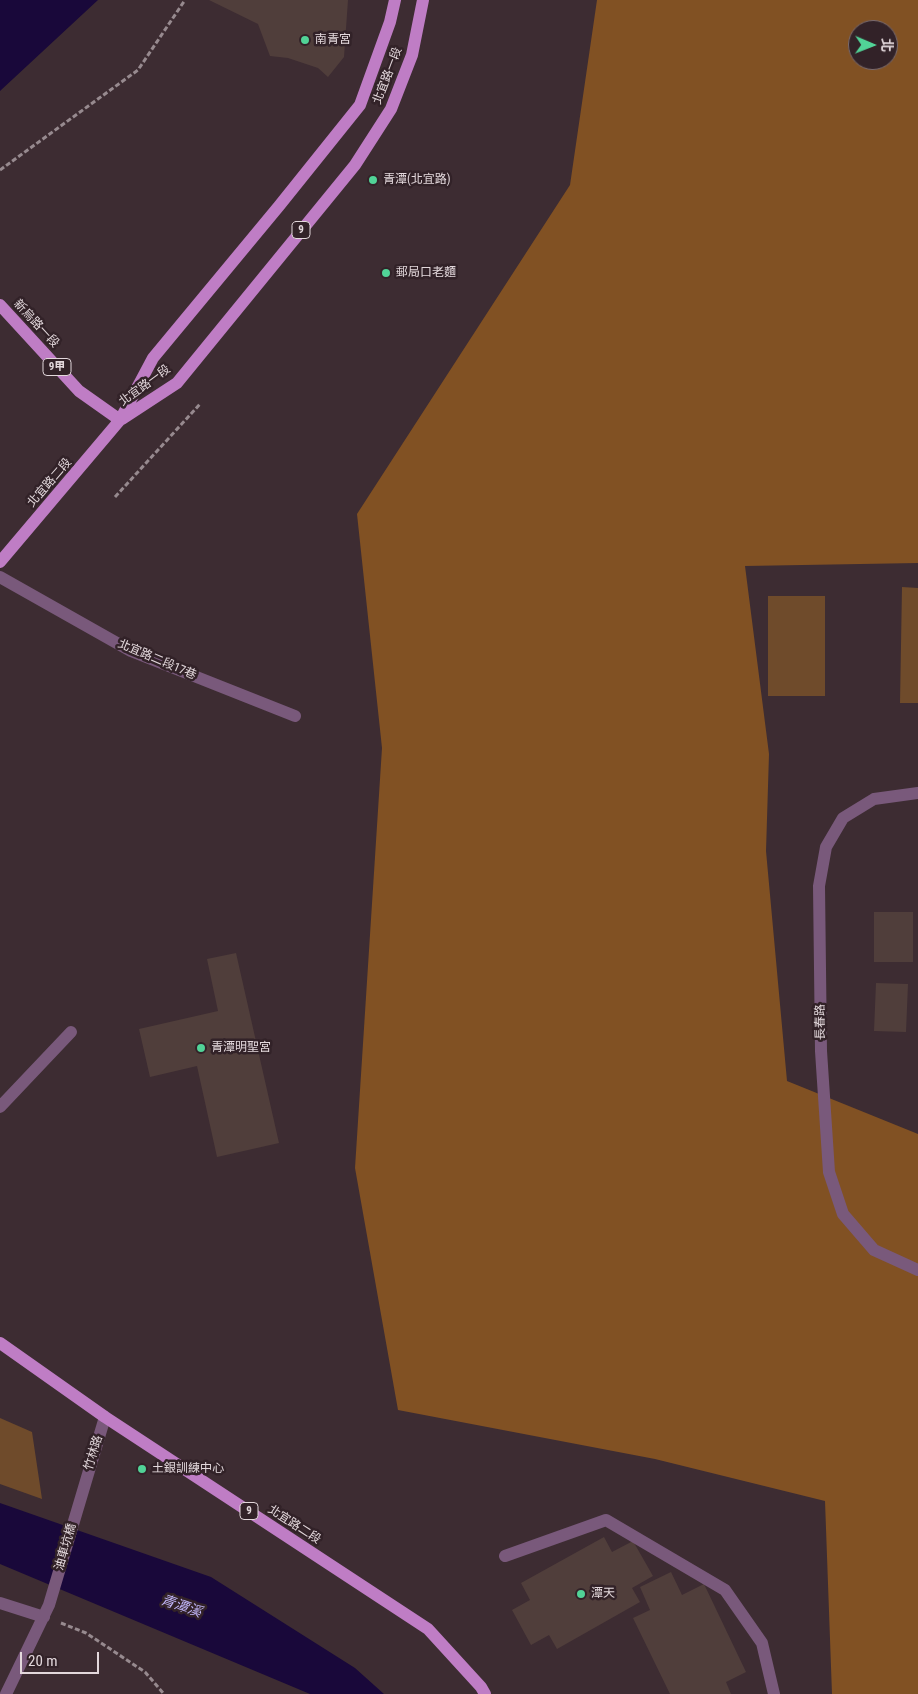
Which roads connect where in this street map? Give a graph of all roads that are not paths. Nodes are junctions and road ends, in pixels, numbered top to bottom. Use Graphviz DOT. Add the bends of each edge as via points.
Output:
graph roads {
  1 [pos="395,0"];
  2 [pos="424,0"];
  3 [pos="0,305"];
  4 [pos="120,420"];
  5 [pos="0,562"];
  6 [pos="0,577"];
  7 [pos="295,716"];
  8 [pos="918,793"];
  9 [pos="71,1032"];
  10 [pos="0,1107"];
  11 [pos="918,1270"];
  12 [pos="0,1343"];
  13 [pos="105,1417"];
  14 [pos="83,1489"];
  15 [pos="505,1556"];
  16 [pos="0,1603"];
  17 [pos="47,1611"];
  18 [pos="6,1694"];
  19 [pos="486,1694"];
  20 [pos="774,1694"];
  1 -- 4 [label="main road, 北宜路一段 / 9" via="360,105 153,358"];
  2 -- 4 [label="main road, 北宜路一段 / 9" via="412,55 391,109 355,165 177,383"];
  3 -- 4 [label="main road, 新烏路一段 / 9甲" via="79,391"];
  4 -- 5 [label="main road, 北宜路二段 / 9"];
  6 -- 7 [label="street, 北宜路二段17巷" via="131,651"];
  8 -- 11 [label="street, 長春路" via="874,799 844,818 826,847 819,886 821,1051 829,1172 843,1214 874,1250"];
  9 -- 10 [label="street"];
  12 -- 13 [label="main road, 北宜路二段 / 9"];
  13 -- 14 [label="street, 竹林路"];
  13 -- 19 [label="main road, 北宜路二段 / 9" via="428,1629"];
  14 -- 17 [label="street, 油車坑橋"];
  15 -- 20 [label="street" via="606,1520 725,1590 762,1643"];
  16 -- 17 [label="street"];
  17 -- 18 [label="street"];
}
